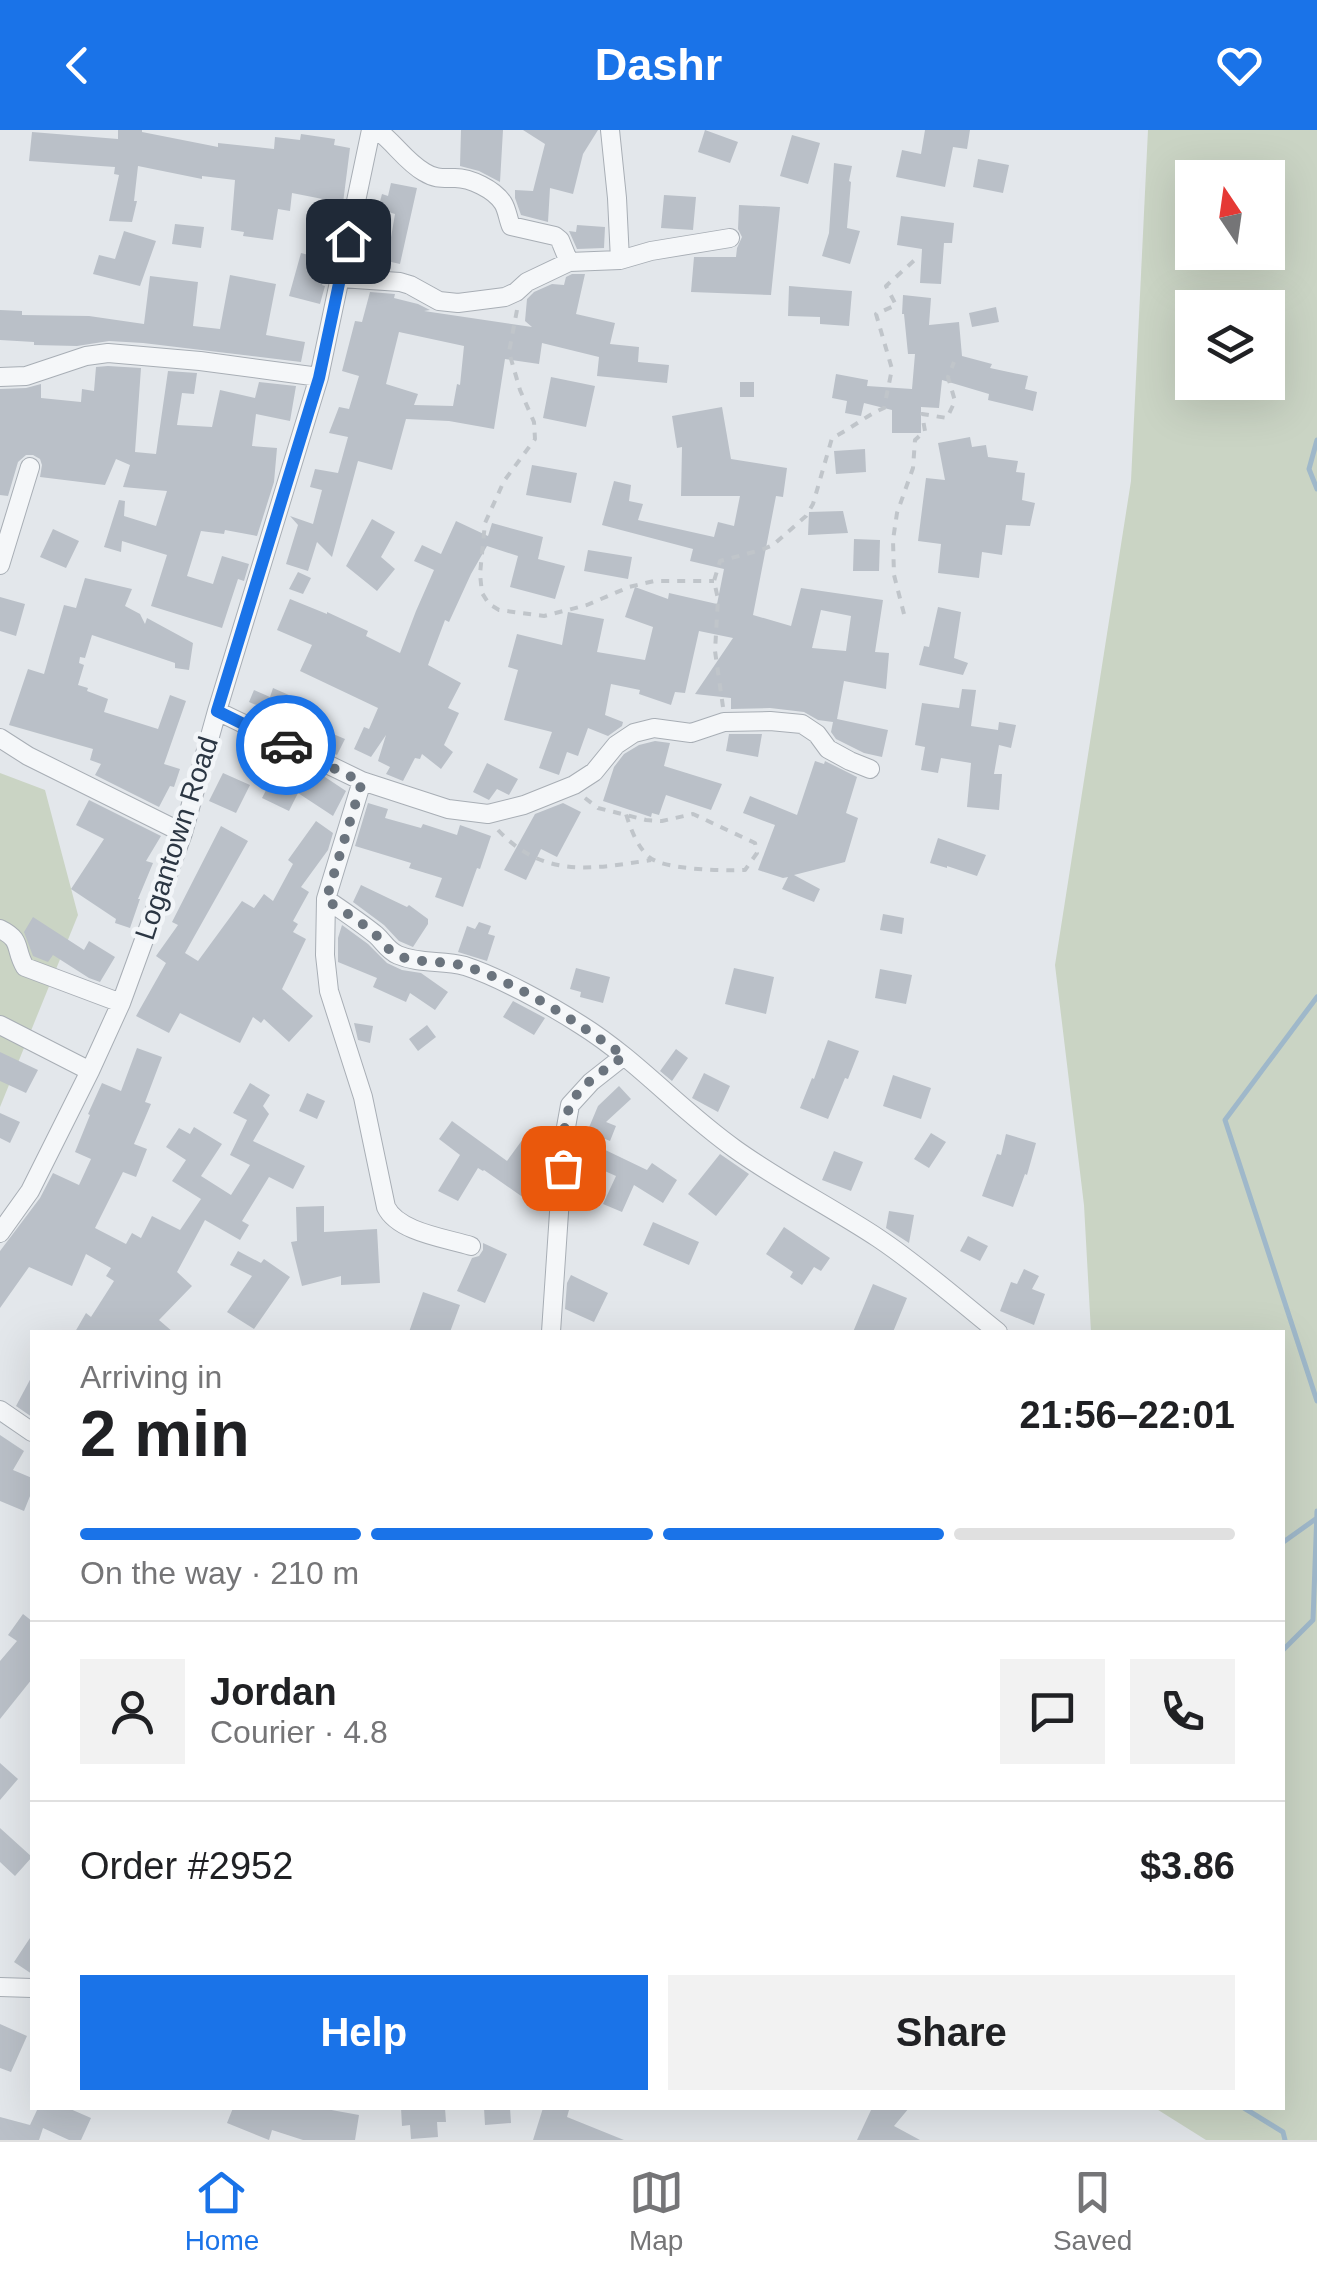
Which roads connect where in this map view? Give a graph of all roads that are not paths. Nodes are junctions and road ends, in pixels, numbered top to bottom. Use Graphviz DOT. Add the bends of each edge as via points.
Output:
graph roads {
  1 [pos="374,130"];
  2 [pos="610,130"];
  3 [pos="730,238"];
  4 [pos="620,260"];
  5 [pos="569,262"];
  6 [pos="341,278"];
  7 [pos="0,377"];
  8 [pos="319,378"];
  9 [pos="30,467"];
  10 [pos="0,565"];
  11 [pos="217,711"];
  12 [pos="0,738"];
  13 [pos="870,769"];
  14 [pos="362,782"];
  15 [pos="183,834"];
  16 [pos="326,900"];
  17 [pos="0,929"];
  18 [pos="121,1003"];
  19 [pos="0,1025"];
  20 [pos="624,1056"];
  21 [pos="90,1071"];
  22 [pos="0,1234"];
  23 [pos="470,1246"];
  24 [pos="550,1330"];
  25 [pos="996,1330"];
  26 [pos="0,1410"];
  27 [pos="30,1431"];
  28 [pos="0,1987"];
  29 [pos="30,1988"];
  1 -- 5 [label="street" via="429,175 489,190 511,226 554,236"];
  1 -- 6 [label="street, Logantown Road"];
  2 -- 4 [label="street"];
  3 -- 4 [label="street"];
  4 -- 5 [label="street"];
  5 -- 6 [label="street" via="505,297 458,303 400,282"];
  6 -- 8 [label="street, Logantown Road"];
  7 -- 8 [label="street" via="108,354"];
  8 -- 11 [label="street, Logantown Road"];
  9 -- 10 [label="street"];
  11 -- 14 [label="street"];
  11 -- 15 [label="street, Logantown Road"];
  12 -- 15 [label="street"];
  13 -- 14 [label="street" via="828,749 802,724 724,722 690,733 634,733 574,785 488,814"];
  14 -- 16 [label="street"];
  15 -- 18 [label="street, Logantown Road"];
  16 -- 20 [label="street" via="386,949 493,977"];
  16 -- 23 [label="street" via="329,991 363,1098 386,1207 404,1226"];
  17 -- 18 [label="street" via="18,942 20,960 32,970"];
  18 -- 21 [label="street, Logantown Road"];
  19 -- 21 [label="street"];
  20 -- 24 [label="street" via="570,1106"];
  20 -- 25 [label="street" via="732,1147 877,1238"];
  21 -- 22 [label="street, Logantown Road" via="30,1191"];
  26 -- 27 [label="street"];
  28 -- 29 [label="street"];
}
